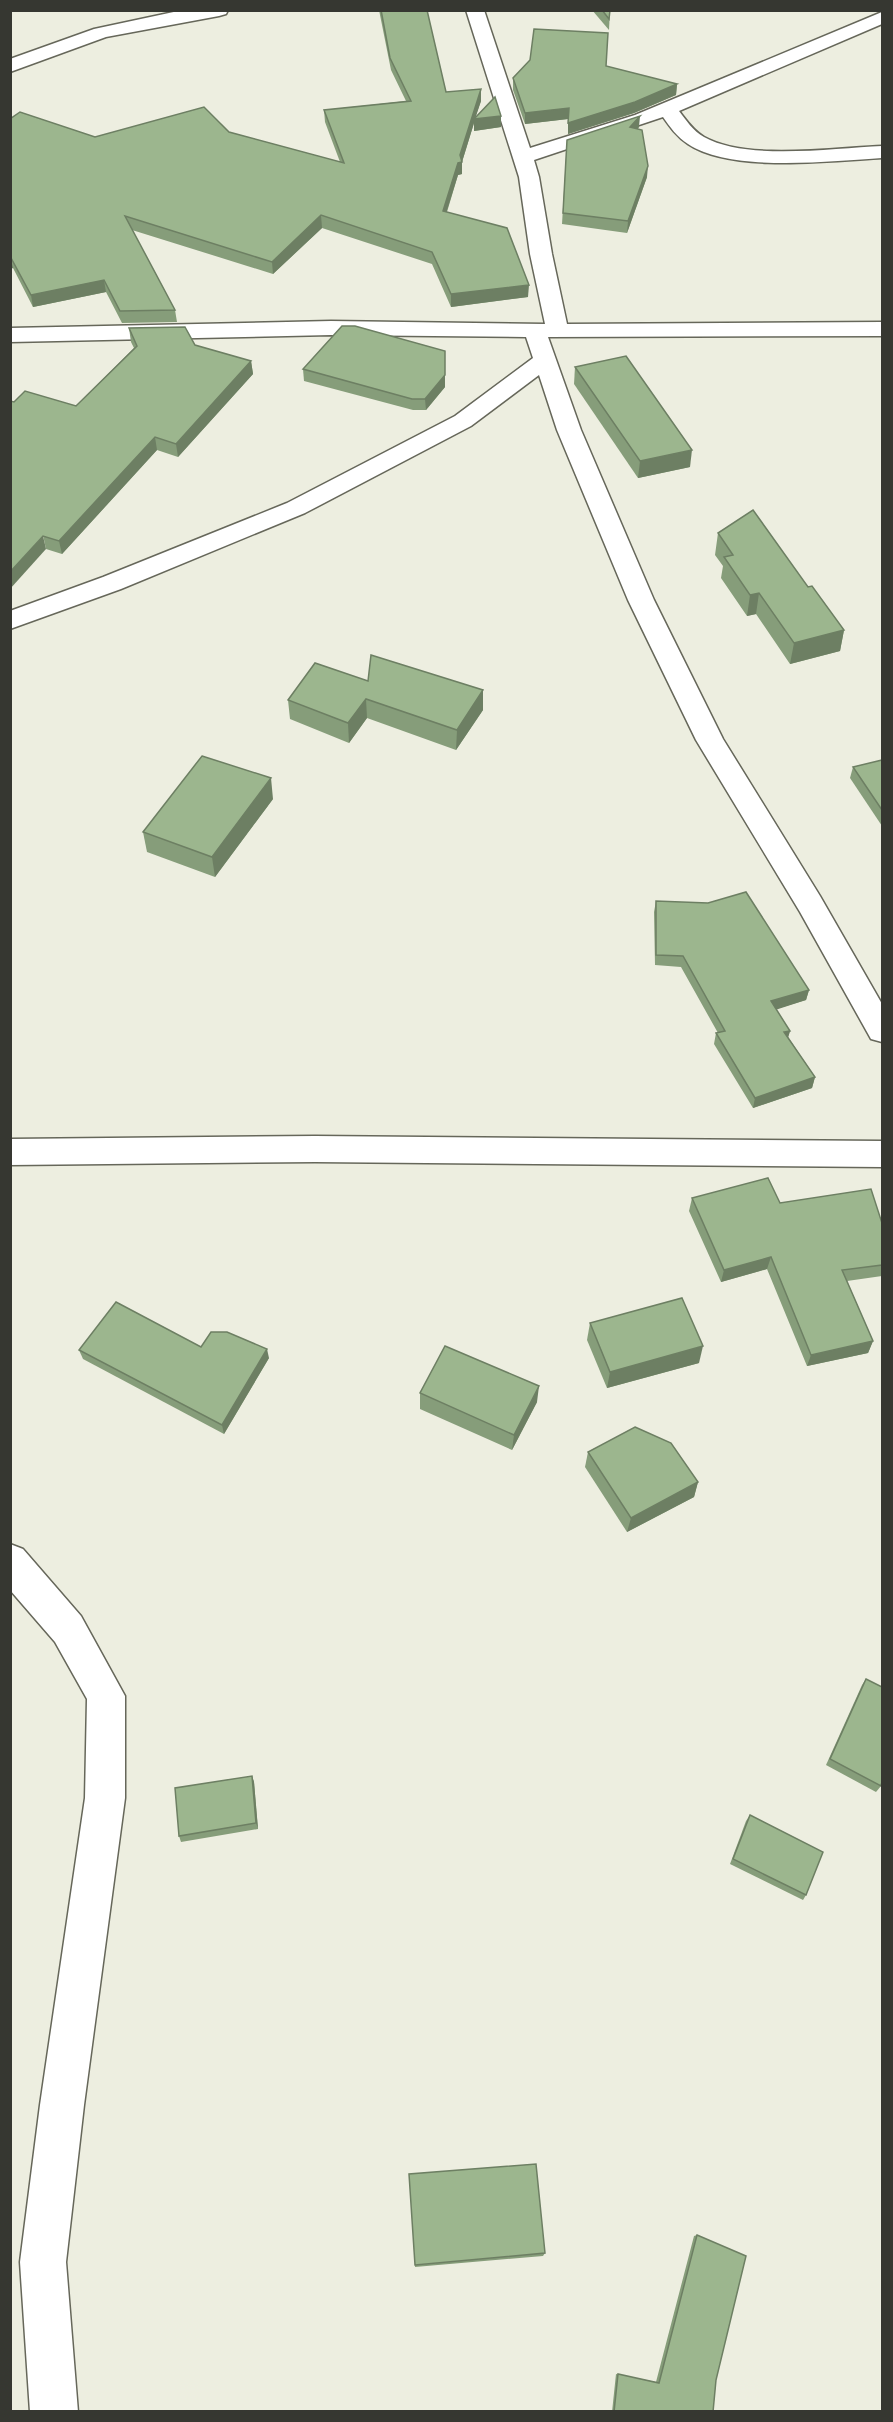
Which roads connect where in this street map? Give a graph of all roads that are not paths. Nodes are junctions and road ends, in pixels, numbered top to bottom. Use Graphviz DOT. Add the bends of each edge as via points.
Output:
graph roads {
  1 [pos="219,10"];
  2 [pos="475,10"];
  3 [pos="882,17"];
  4 [pos="10,66"];
  5 [pos="667,108"];
  6 [pos="882,152"];
  7 [pos="522,157"];
  8 [pos="882,329"];
  9 [pos="546,331"];
  10 [pos="10,335"];
  11 [pos="544,360"];
  12 [pos="10,621"];
  13 [pos="882,1030"];
  14 [pos="10,1152"];
  15 [pos="882,1154"];
  16 [pos="10,1561"];
  17 [pos="54,2412"];
  1 -- 4 [label="street" via="101,33"];
  2 -- 7 [label="street"];
  3 -- 5 [label="street"];
  5 -- 6 [label="street" via="681,128 699,143 729,153 775,156"];
  5 -- 7 [label="street"];
  7 -- 9 [label="street" via="529,177"];
  8 -- 9 [label="street"];
  9 -- 10 [label="street" via="331,328"];
  9 -- 11 [label="street"];
  11 -- 12 [label="street" via="463,421 296,508"];
  11 -- 13 [label="street" via="641,600 710,740"];
  14 -- 15 [label="street" via="315,1149"];
  16 -- 17 [label="street" via="68,1629 106,1696 105,1798 43,2262"];
}
